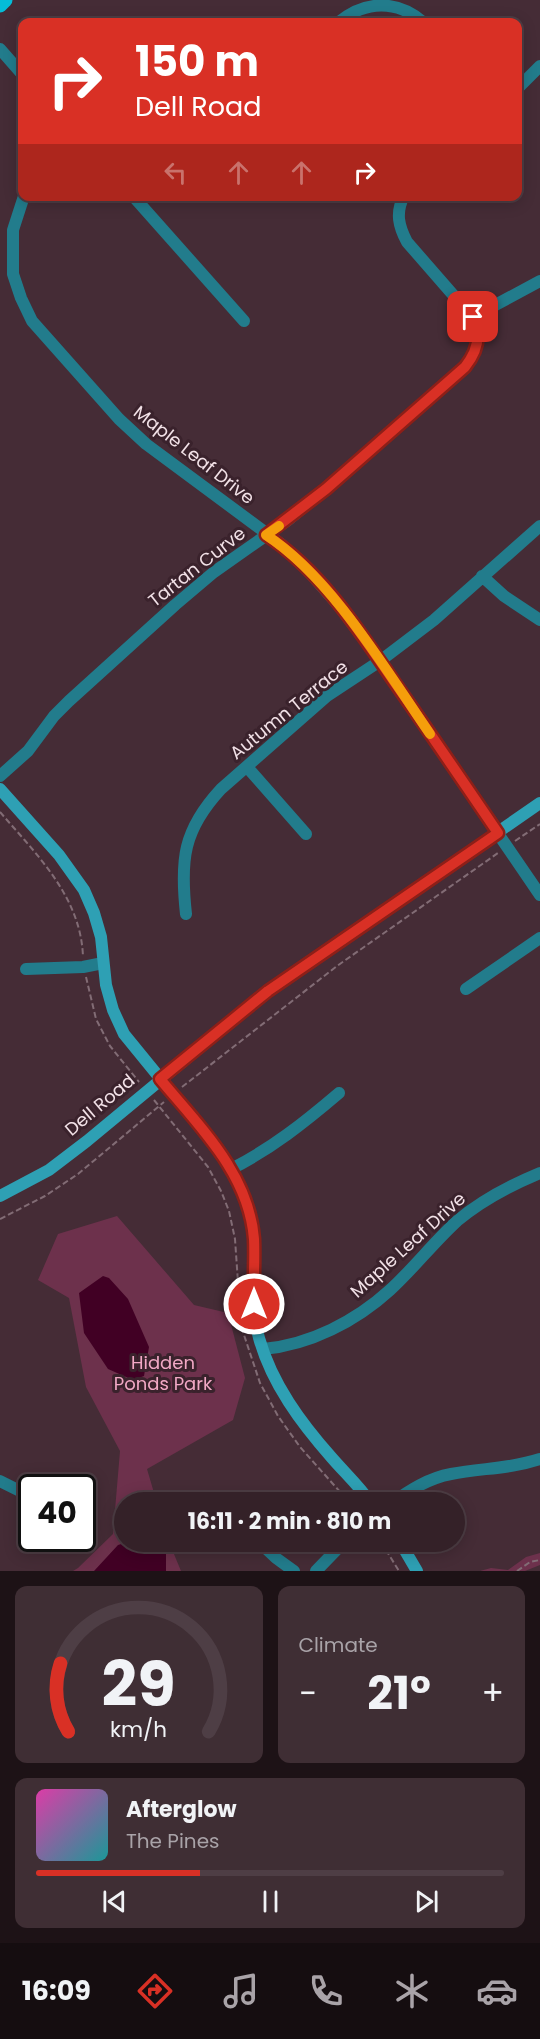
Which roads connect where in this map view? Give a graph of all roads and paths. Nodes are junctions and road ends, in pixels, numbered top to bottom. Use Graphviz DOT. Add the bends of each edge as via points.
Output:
graph roads {
  1 [pos="5,0"];
  2 [pos="0,5"];
  3 [pos="345,18"];
  4 [pos="418,18"];
  5 [pos="0,49"];
  6 [pos="540,66"];
  7 [pos="18,69"];
  8 [pos="522,84"];
  9 [pos="22,201"];
  10 [pos="137,201"];
  11 [pos="402,201"];
  12 [pos="0,227"];
  13 [pos="13,230"];
  14 [pos="540,281"];
  15 [pos="473,317"];
  16 [pos="244,321"];
  17 [pos="540,526"];
  18 [pos="266,535"];
  19 [pos="482,576"];
  20 [pos="540,620"];
  21 [pos="380,661"];
  22 [pos="247,767"];
  23 [pos="0,776"];
  24 [pos="0,789"];
  25 [pos="540,803"];
  26 [pos="0,812"];
  27 [pos="540,824"];
  28 [pos="498,833"];
  29 [pos="306,834"];
  30 [pos="507,846"];
  31 [pos="540,895"];
  32 [pos="186,914"];
  33 [pos="540,938"];
  34 [pos="103,963"];
  35 [pos="83,967"];
  36 [pos="26,969"];
  37 [pos="466,989"];
  38 [pos="160,1079"];
  39 [pos="146,1090"];
  40 [pos="339,1093"];
  41 [pos="173,1095"];
  42 [pos="159,1107"];
  43 [pos="231,1169"];
  44 [pos="540,1173"];
  45 [pos="0,1196"];
  46 [pos="0,1219"];
  47 [pos="263,1349"];
  48 [pos="540,1459"];
  49 [pos="0,1481"];
  50 [pos="18,1490"];
  51 [pos="340,1492"];
  52 [pos="361,1492"];
  53 [pos="411,1492"];
  54 [pos="270,1552"];
  55 [pos="334,1552"];
  56 [pos="387,1552"];
  57 [pos="406,1552"];
  58 [pos="540,1560"];
  59 [pos="294,1571"];
  60 [pos="316,1571"];
  61 [pos="399,1571"];
  62 [pos="417,1571"];
  63 [pos="517,1571"];
  1 -- 2 [label="main road"];
  3 -- 4 [label="street" via="360,7 391,3"];
  5 -- 7 [label="street"];
  6 -- 8 [label="street"];
  9 -- 13 [label="street, Maple Leaf Drive"];
  10 -- 16 [label="street"];
  11 -- 15 [label="street" via="398,214 407,242"];
  12 -- 13 [label="street"];
  13 -- 18 [label="street, Maple Leaf Drive" via="13,274 32,321 48,341 146,444"];
  14 -- 15 [label="street"];
  15 -- 18 [label="street, Tartan Curve" via="477,345 465,367 326,489"];
  17 -- 19 [label="street, Autumn Terrace"];
  18 -- 21 [label="street, Maple Leaf Drive" via="281,544 311,574"];
  18 -- 23 [label="street, Tartan Curve" via="166,613 62,709 28,751"];
  19 -- 20 [label="street"];
  19 -- 21 [label="street, Autumn Terrace" via="434,620"];
  21 -- 22 [label="street, Autumn Terrace" via="327,696"];
  21 -- 28 [label="street, Maple Leaf Drive"];
  22 -- 29 [label="street"];
  22 -- 32 [label="street, Autumn Terrace" via="221,789 194,825 183,869"];
  24 -- 34 [label="street" via="84,890 96,921"];
  25 -- 28 [label="street, Dell Road"];
  26 -- 35 [label="path" via="58,881 72,907 82,937"];
  27 -- 30 [label="path"];
  28 -- 30 [label="street, Maple Leaf Drive"];
  28 -- 38 [label="street, Dell Road" via="268,991"];
  30 -- 31 [label="street, Maple Leaf Drive"];
  30 -- 41 [label="path" via="338,966"];
  33 -- 37 [label="street"];
  34 -- 35 [label="street"];
  34 -- 38 [label="street" via="110,1002 120,1026"];
  35 -- 36 [label="street"];
  35 -- 39 [label="path" via="96,1019 110,1046"];
  38 -- 39 [label="street, Dell Road"];
  38 -- 41 [label="street"];
  39 -- 42 [label="path"];
  39 -- 45 [label="street, Dell Road" via="49,1170"];
  40 -- 43 [label="street" via="297,1129"];
  41 -- 42 [label="path"];
  41 -- 43 [label="street"];
  42 -- 46 [label="path" via="78,1174"];
  42 -- 51 [label="path" via="208,1167 229,1211 242,1326 260,1383 300,1447"];
  43 -- 47 [label="street" via="244,1195 254,1238 255,1317"];
  44 -- 47 [label="street, Maple Leaf Drive" via="511,1185 459,1220 390,1290 344,1323 282,1348"];
  47 -- 52 [label="street" via="300,1421"];
  48 -- 53 [label="street" via="505,1468 451,1474"];
  49 -- 50 [label="street"];
  54 -- 59 [label="street"];
  55 -- 60 [label="street"];
  56 -- 61 [label="path"];
  57 -- 62 [label="street"];
  58 -- 63 [label="path"];
}
